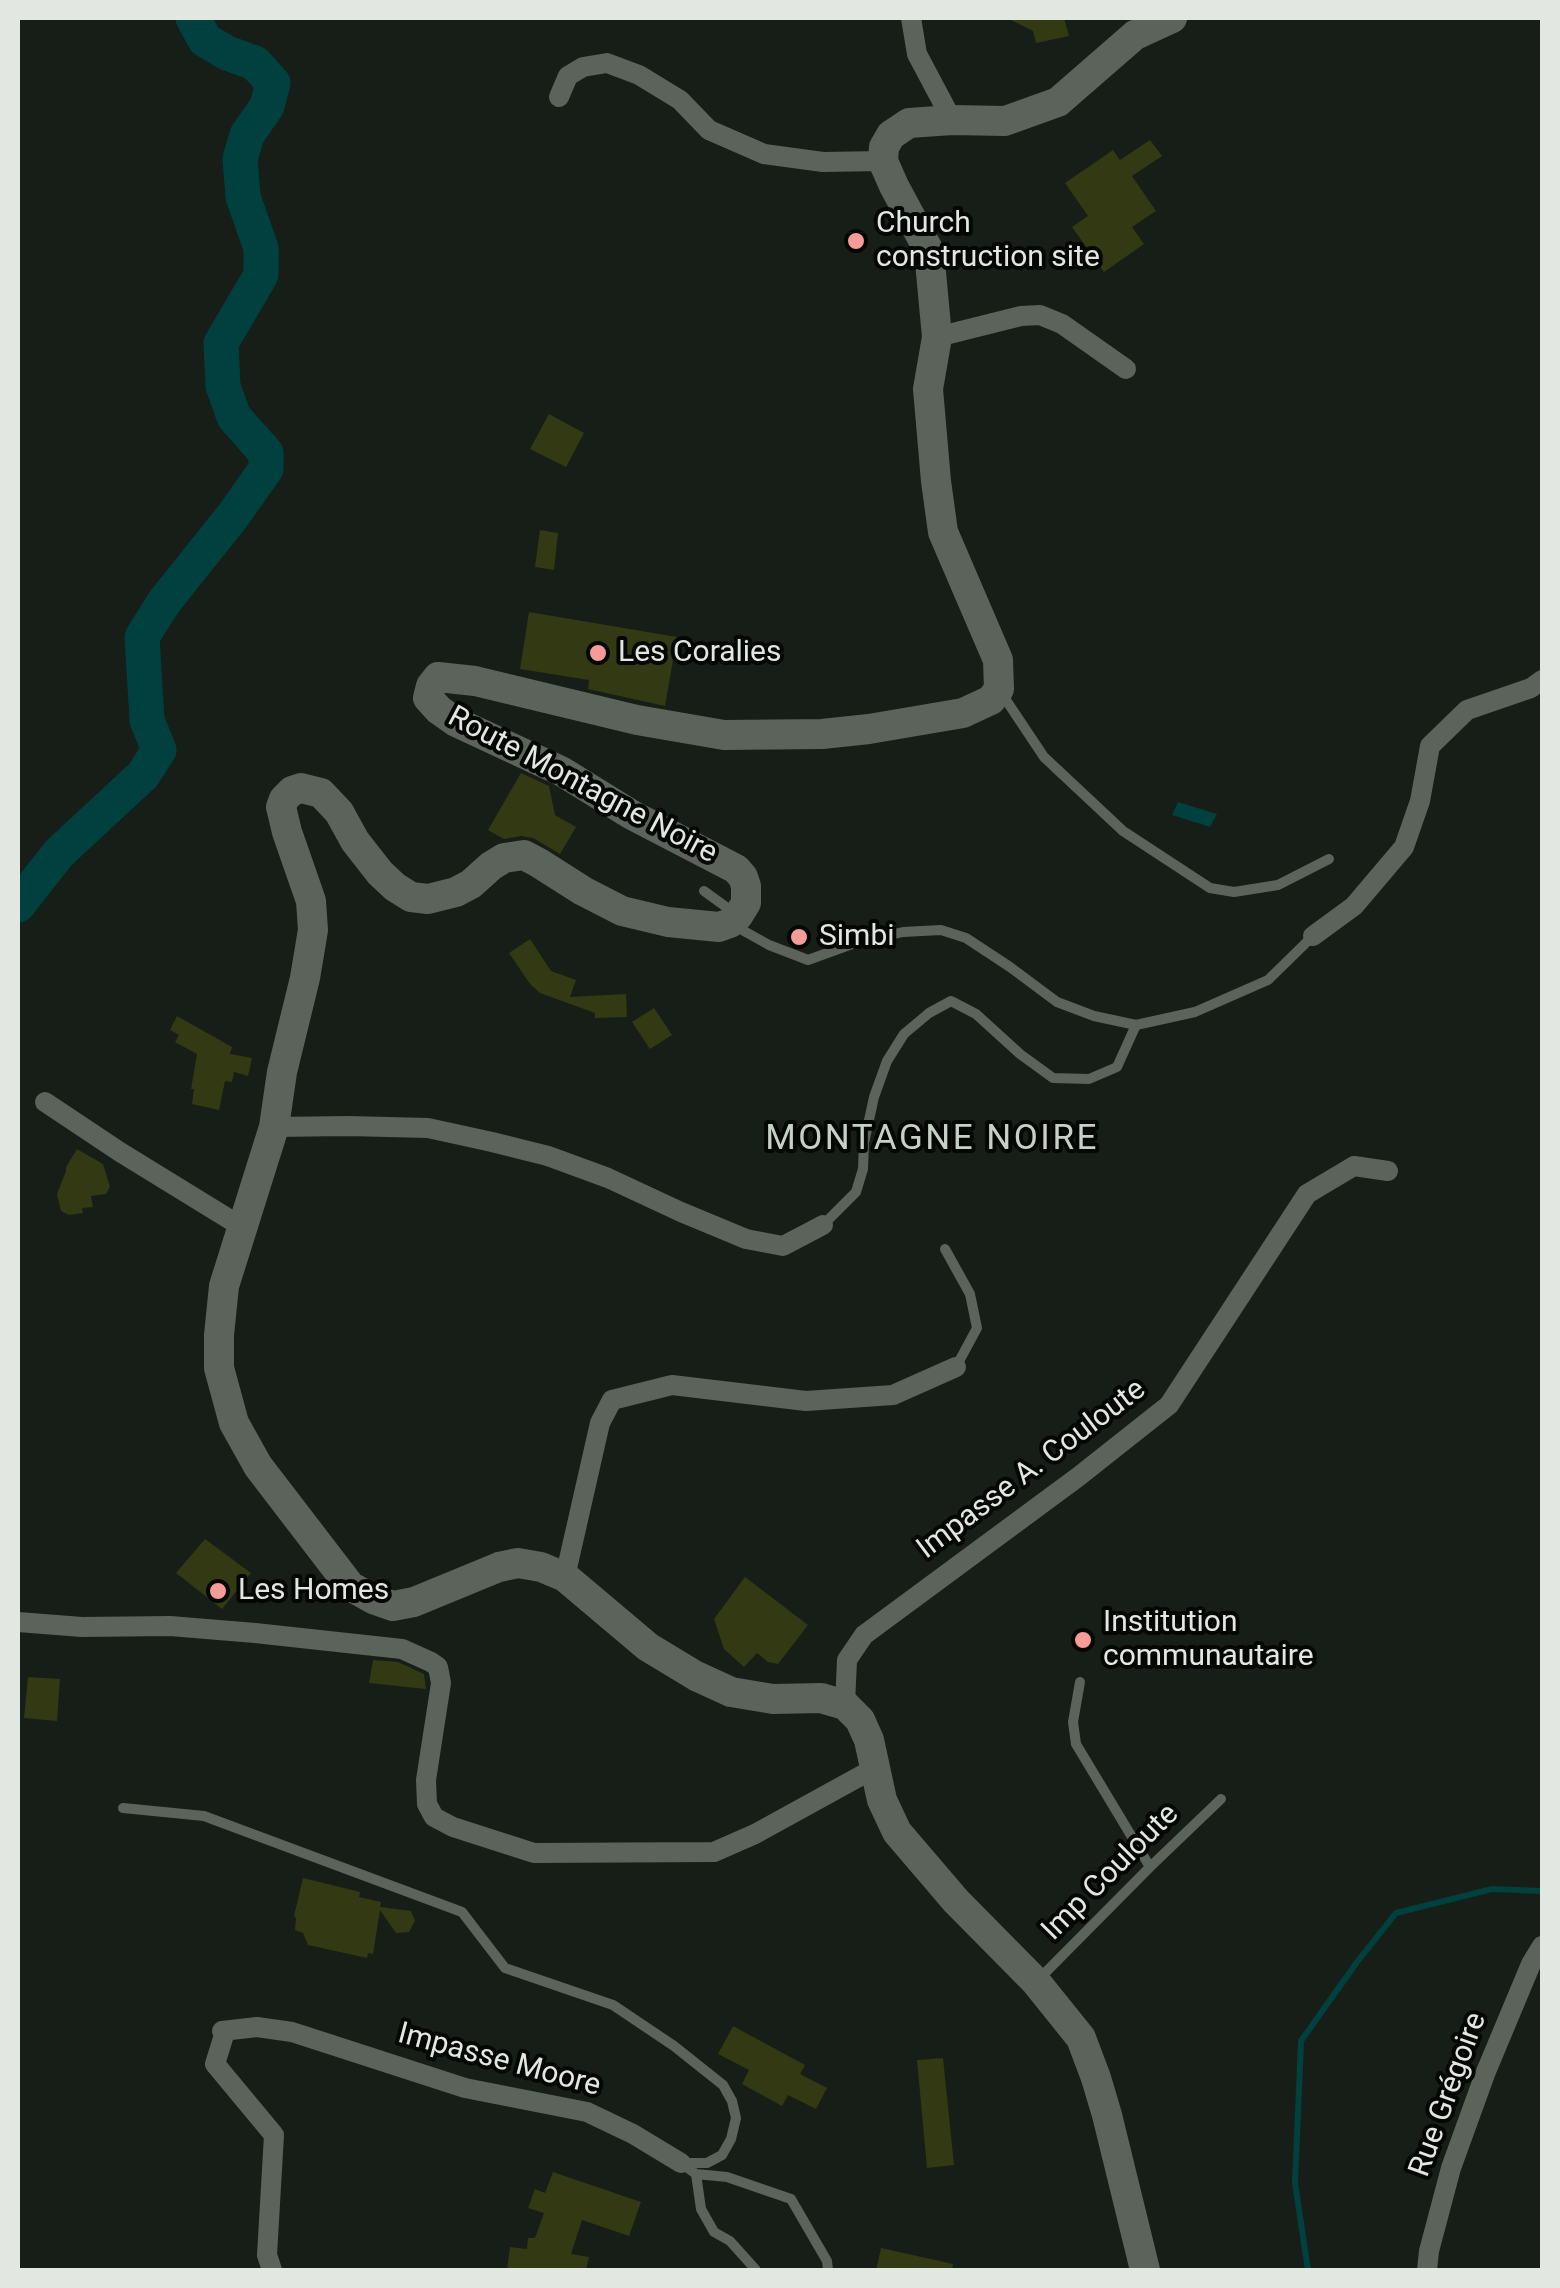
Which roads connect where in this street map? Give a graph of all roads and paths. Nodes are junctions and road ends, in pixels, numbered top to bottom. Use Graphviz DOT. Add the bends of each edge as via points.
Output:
graph roads {
  1 [pos="911,18"];
  2 [pos="1172,18"];
  3 [pos="558,96"];
  4 [pos="952,120"];
  5 [pos="883,161"];
  6 [pos="937,337"];
  7 [pos="1126,369"];
  8 [pos="1542,680"];
  9 [pos="999,690"];
  10 [pos="1329,859"];
  11 [pos="704,892"];
  12 [pos="725,926"];
  13 [pos="1314,936"];
  14 [pos="1136,1026"];
  15 [pos="45,1102"];
  16 [pos="274,1127"];
  17 [pos="1388,1172"];
  18 [pos="823,1225"];
  19 [pos="242,1227"];
  20 [pos="946,1249"];
  21 [pos="956,1367"];
  22 [pos="565,1577"];
  23 [pos="18,1622"];
  24 [pos="1080,1682"];
  25 [pos="845,1705"];
  26 [pos="875,1768"];
  27 [pos="1221,1799"];
  28 [pos="123,1808"];
  29 [pos="1150,1867"];
  30 [pos="1542,1946"];
  31 [pos="1036,1982"];
  32 [pos="688,2168"];
  33 [pos="272,2270"];
  34 [pos="756,2270"];
  35 [pos="828,2270"];
  36 [pos="1145,2270"];
  37 [pos="1427,2270"];
  1 -- 4 [label="street" via="917,54"];
  2 -- 4 [label="street" via="1135,36 1058,102 1005,121"];
  3 -- 5 [label="street" via="568,76 607,63 680,100 709,130 764,154"];
  4 -- 5 [label="street" via="909,123 891,135"];
  5 -- 6 [label="street" via="929,251"];
  6 -- 7 [label="street" via="1040,316"];
  6 -- 9 [label="street" via="928,389 943,532 998,660"];
  8 -- 13 [label="street" via="1468,710 1430,746 1404,847 1354,906"];
  9 -- 10 [label="lane" via="1044,757 1123,831 1210,888 1234,892 1278,885"];
  9 -- 12 [label="street, Route Montagne Noire" via="963,713 886,727 724,735 438,677 428,698 456,722 561,771 736,868 746,903"];
  11 -- 12 [label="lane"];
  12 -- 14 [label="lane" via="808,960 903,932 940,930 966,938 1057,1002"];
  12 -- 16 [label="street" via="622,911 524,855 504,858 456,892 411,897 380,873 321,793 292,791 282,807 311,901 312,930"];
  13 -- 14 [label="lane" via="1268,980 1195,1012"];
  14 -- 18 [label="lane" via="1118,1066 1089,1079 1053,1078 976,1014 951,1001 928,1012 887,1061 856,1192"];
  15 -- 19 [label="street"];
  16 -- 18 [label="street" via="428,1128 492,1142 548,1156 746,1239 782,1246"];
  16 -- 19 [label="street"];
  17 -- 25 [label="street, Impasse A. Couloute" via="1354,1166 1307,1194 1169,1405 864,1635 847,1660"];
  19 -- 22 [label="street" via="224,1286 219,1334 234,1423 258,1466 350,1586 394,1606 518,1563"];
  20 -- 21 [label="lane" via="970,1294 977,1328"];
  21 -- 22 [label="street" via="894,1395 806,1401 672,1385 612,1400 600,1423"];
  22 -- 25 [label="street" via="648,1646 696,1676 732,1692"];
  23 -- 26 [label="street" via="254,1633 402,1649 432,1662 441,1683 426,1780 434,1817 534,1853 714,1852"];
  24 -- 29 [label="lane" via="1072,1722 1076,1744"];
  25 -- 26 [label="street" via="860,1720"];
  26 -- 31 [label="street" via="898,1832"];
  27 -- 29 [label="lane, Imp Couloute"];
  28 -- 32 [label="lane" via="204,1816 462,1912 505,1968 613,2006 674,2046 732,2101 736,2118 722,2155"];
  29 -- 31 [label="lane, Imp Couloute"];
  30 -- 37 [label="street, Rue Grégoire" via="1484,2074 1451,2168"];
  31 -- 36 [label="street" via="1081,2038"];
  32 -- 33 [label="street, Impasse Moore" via="587,2112 465,2088 292,2032 257,2026 222,2031 216,2064 274,2135"];
  32 -- 34 [label="lane" via="714,2232"];
  32 -- 35 [label="lane" via="791,2199"];
}
